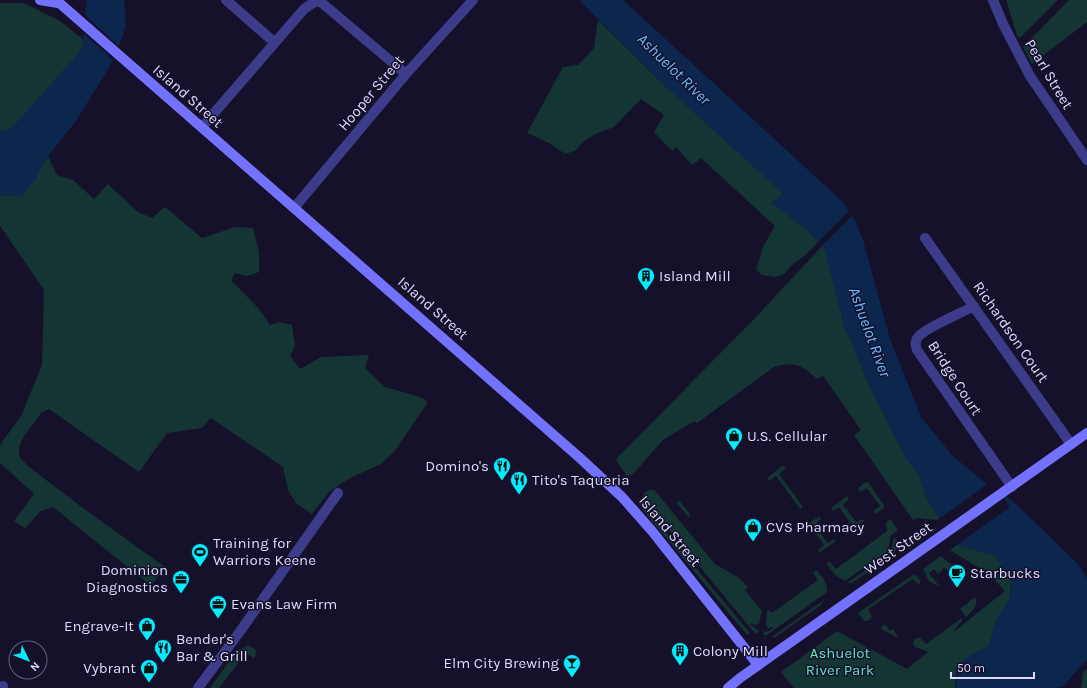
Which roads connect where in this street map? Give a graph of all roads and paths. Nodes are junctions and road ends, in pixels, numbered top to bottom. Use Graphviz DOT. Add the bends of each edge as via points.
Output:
graph roads {
  1 [pos="40,0"];
  2 [pos="226,0"];
  3 [pos="473,0"];
  4 [pos="993,0"];
  5 [pos="316,1"];
  6 [pos="57,2"];
  7 [pos="274,42"];
  8 [pos="406,74"];
  9 [pos="202,127"];
  10 [pos="1087,160"];
  11 [pos="294,208"];
  12 [pos="925,238"];
  13 [pos="974,306"];
  14 [pos="1087,433"];
  15 [pos="1071,444"];
  16 [pos="1012,487"];
  17 [pos="338,493"];
  18 [pos="758,665"];
  19 [pos="198,688"];
  20 [pos="728,688"];
  1 -- 6 [label="street, Island Street"];
  2 -- 7 [label="street"];
  3 -- 8 [label="street, Hooper Street"];
  4 -- 10 [label="street, Pearl Street" via="1030,76"];
  5 -- 7 [label="street" via="304,9"];
  5 -- 8 [label="street" via="322,3"];
  6 -- 9 [label="street, Island Street"];
  7 -- 9 [label="street"];
  8 -- 11 [label="street, Hooper Street"];
  9 -- 11 [label="street, Island Street"];
  11 -- 18 [label="street, Island Street" via="555,434 622,497"];
  12 -- 13 [label="street, Richardson Court"];
  13 -- 15 [label="street, Richardson Court"];
  13 -- 16 [label="street, Bridge Court" via="927,330 918,336 915,343 945,392"];
  14 -- 15 [label="street, West Street"];
  15 -- 16 [label="street, West Street"];
  16 -- 18 [label="street, West Street"];
  17 -- 19 [label="street"];
  18 -- 20 [label="street, West Street"];
}
